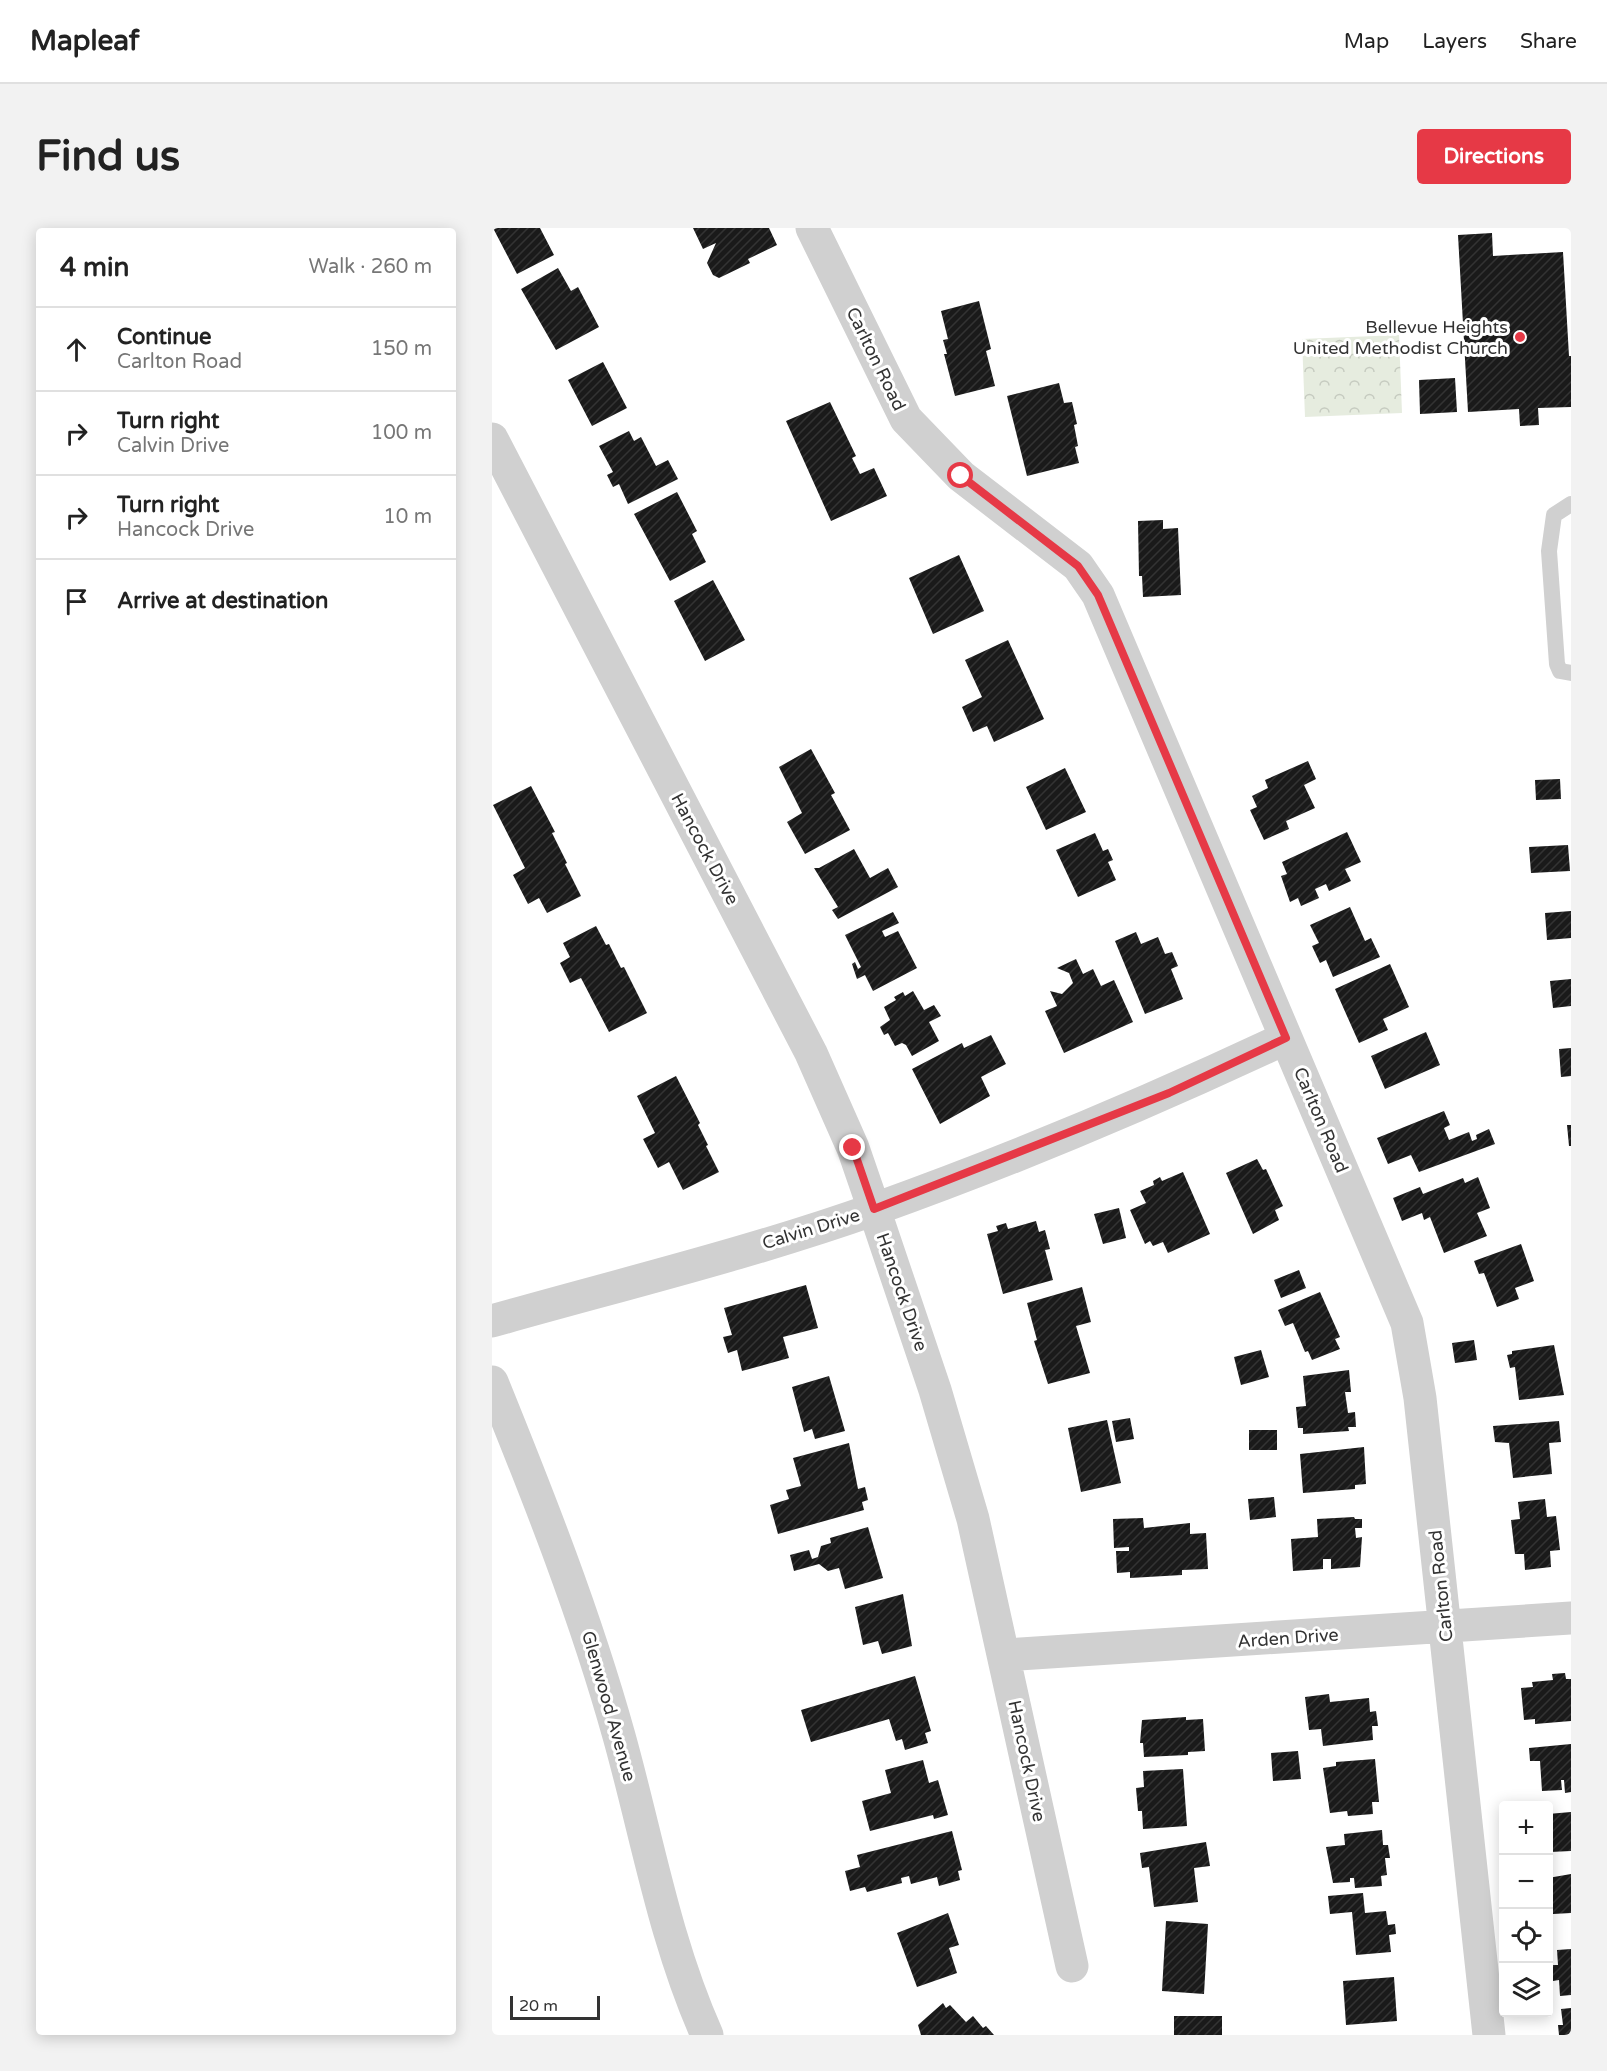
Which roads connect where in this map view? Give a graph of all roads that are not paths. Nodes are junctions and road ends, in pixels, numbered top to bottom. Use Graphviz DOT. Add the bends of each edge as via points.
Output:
graph roads {
  1 [pos="812,228"];
  2 [pos="492,439"];
  3 [pos="1571,504"];
  4 [pos="1571,673"];
  5 [pos="1286,1038"];
  6 [pos="874,1209"];
  7 [pos="492,1321"];
  8 [pos="492,1382"];
  9 [pos="1571,1618"];
  10 [pos="1446,1628"];
  11 [pos="1004,1655"];
  12 [pos="1072,1966"];
  13 [pos="707,2035"];
  14 [pos="1489,2035"];
  1 -- 5 [label="street, Carlton Road" via="906,419 961,476 1078,566 1098,595"];
  2 -- 6 [label="street, Hancock Drive" via="811,1053 853,1148"];
  3 -- 4 [label="lane" via="1554,515 1549,551 1557,664 1560,671"];
  5 -- 6 [label="street, Calvin Drive" via="1169,1093"];
  5 -- 10 [label="street, Carlton Road" via="1407,1323 1420,1398"];
  6 -- 7 [label="street, Calvin Drive"];
  6 -- 11 [label="street, Hancock Drive" via="935,1390 973,1520"];
  8 -- 13 [label="street, Glenwood Avenue" via="585,1622 655,1882 688,1992"];
  9 -- 10 [label="street, Arden Drive"];
  10 -- 11 [label="street, Arden Drive"];
  10 -- 14 [label="street, Carlton Road"];
  11 -- 12 [label="street, Hancock Drive"];
}
